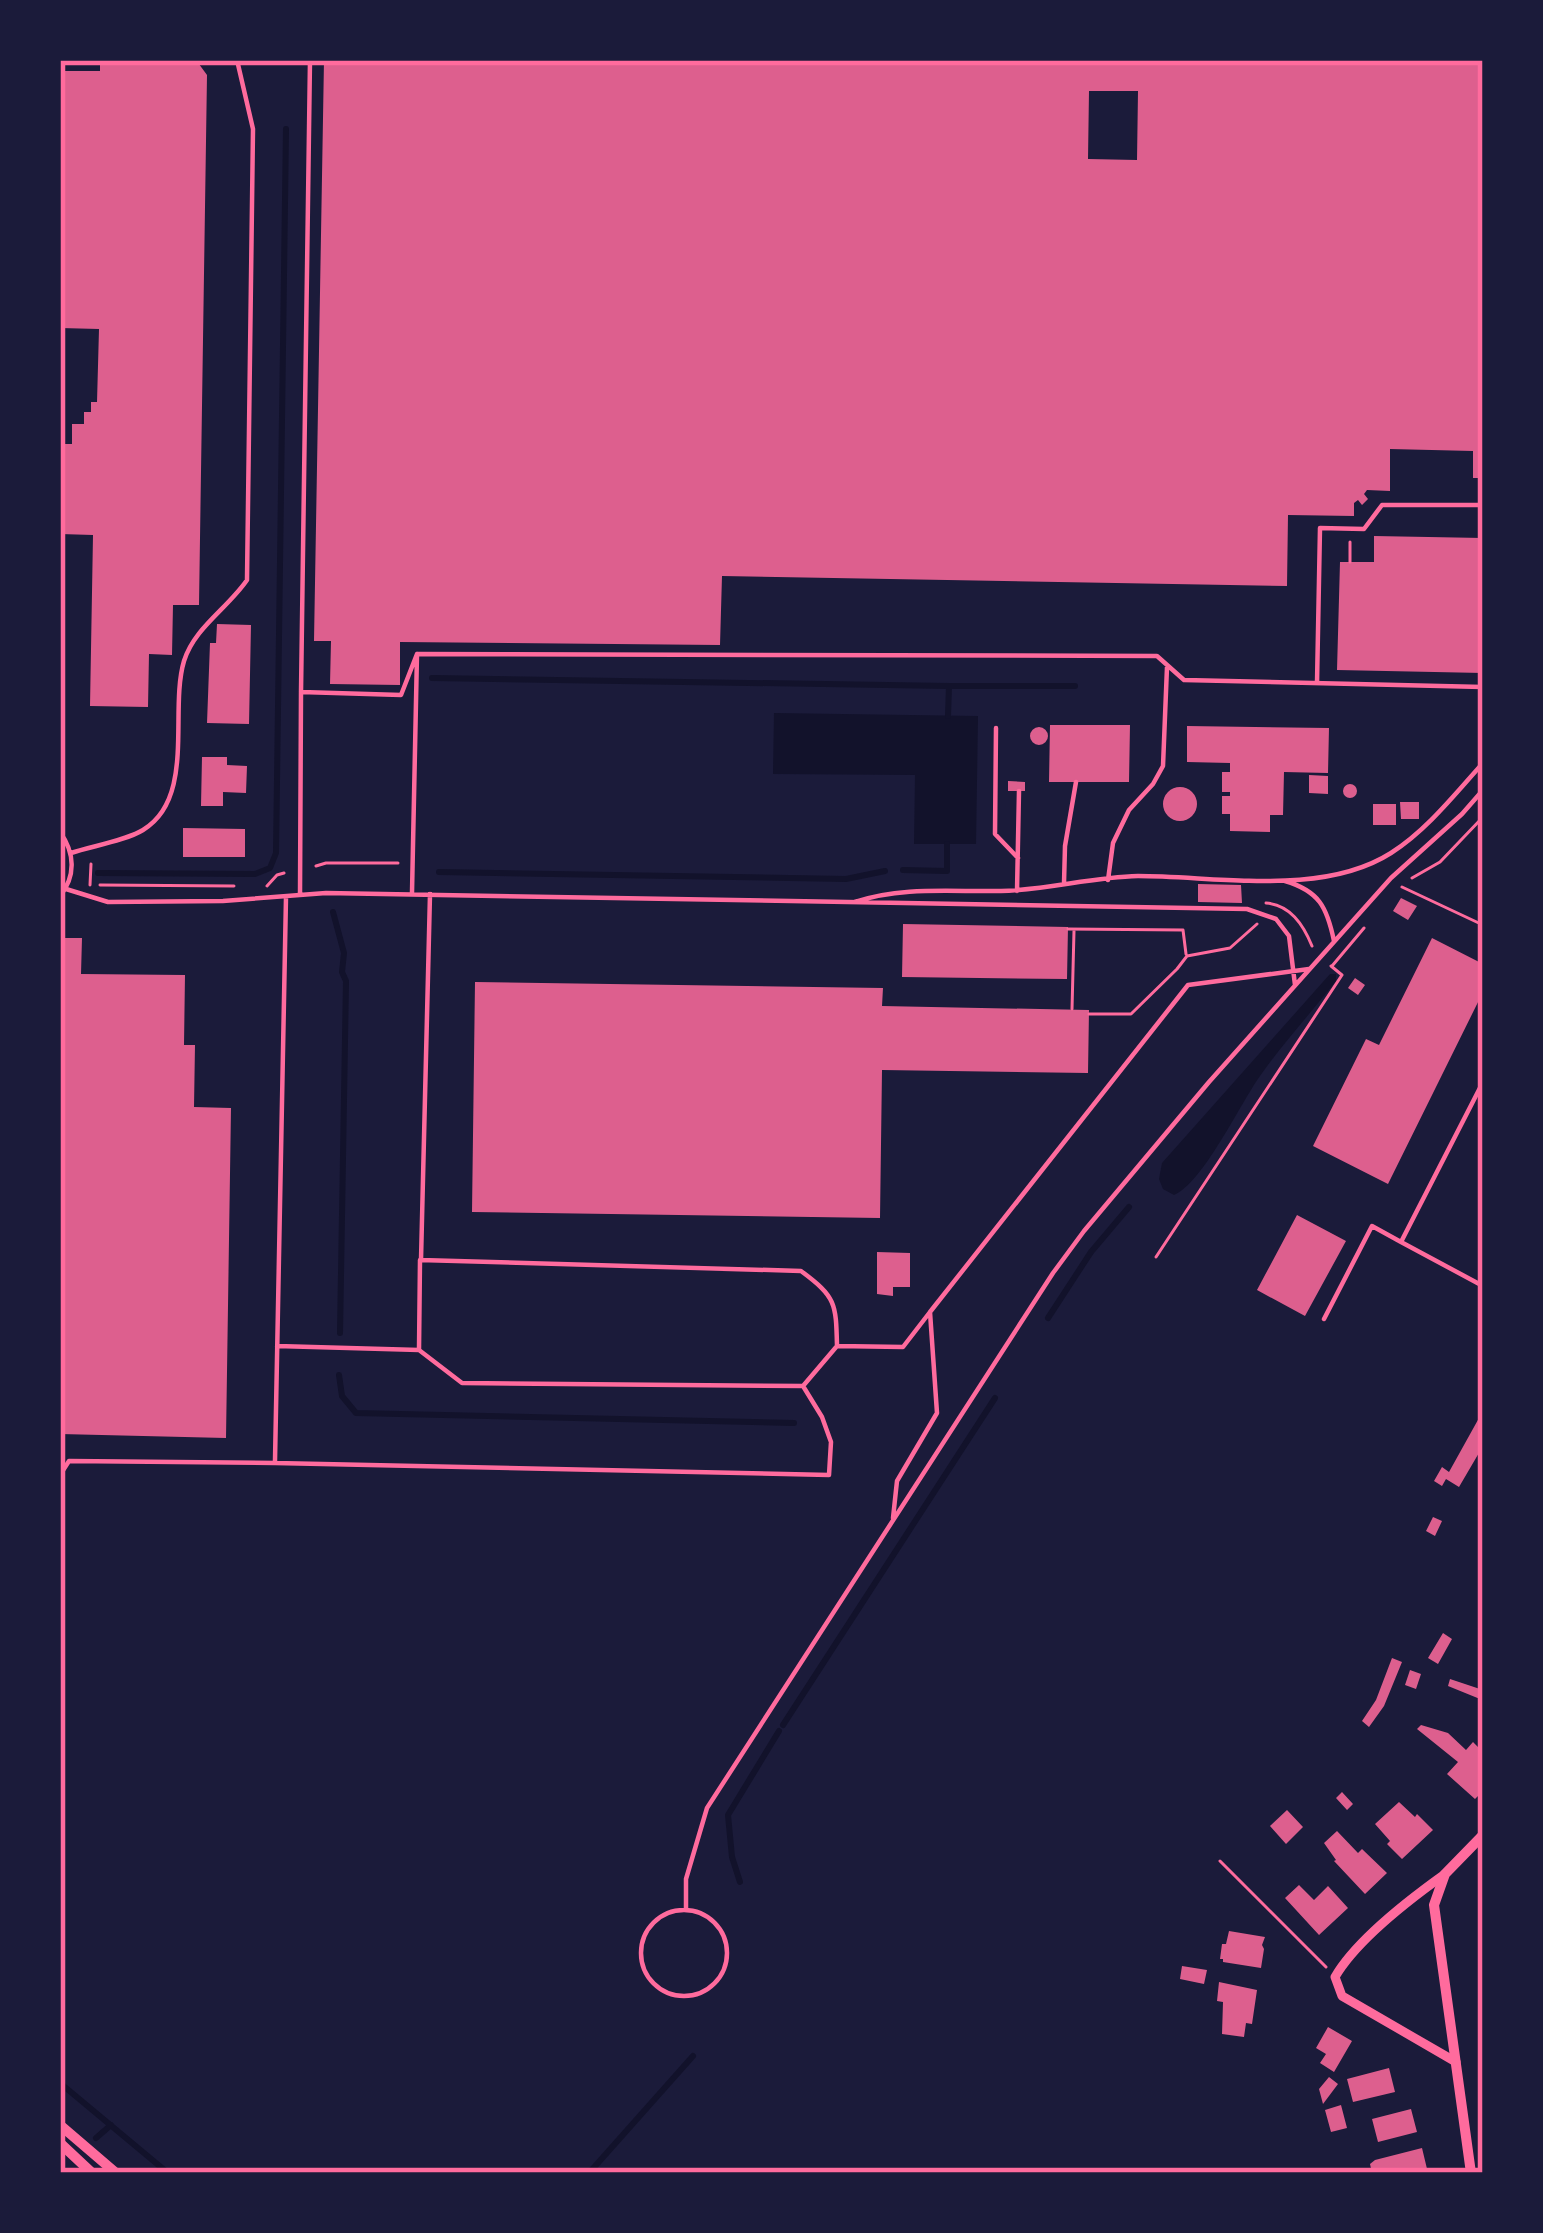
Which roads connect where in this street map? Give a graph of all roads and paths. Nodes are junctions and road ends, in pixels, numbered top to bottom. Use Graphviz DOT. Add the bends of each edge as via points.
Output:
graph roads {
  1 [pos="237,60"];
  2 [pos="310,60"];
  3 [pos="1483,505"];
  4 [pos="1350,534"];
  5 [pos="1350,562"];
  6 [pos="417,654"];
  7 [pos="1167,665"];
  8 [pos="1317,683"];
  9 [pos="1483,687"];
  10 [pos="301,692"];
  11 [pos="996,728"];
  12 [pos="1483,763"];
  13 [pos="1076,782"];
  14 [pos="1483,790"];
  15 [pos="1019,791"];
  16 [pos="1483,818"];
  17 [pos="60,832"];
  18 [pos="71,853"];
  19 [pos="1018,858"];
  20 [pos="398,863"];
  21 [pos="91,864"];
  22 [pos="316,866"];
  23 [pos="284,872"];
  24 [pos="1278,879"];
  25 [pos="1108,880"];
  26 [pos="245,886"];
  27 [pos="1064,886"];
  28 [pos="267,887"];
  29 [pos="66,889"];
  30 [pos="1017,890"];
  31 [pos="412,894"];
  32 [pos="430,894"];
  33 [pos="60,896"];
  34 [pos="300,896"];
  35 [pos="286,897"];
  36 [pos="851,904"];
  37 [pos="1374,917"];
  38 [pos="1258,923"];
  39 [pos="1483,926"];
  40 [pos="1334,941"];
  41 [pos="1186,956"];
  42 [pos="1321,956"];
  43 [pos="1332,966"];
  44 [pos="1309,969"];
  45 [pos="1293,971"];
  46 [pos="1295,985"];
  47 [pos="1072,1009"];
  48 [pos="1089,1014"];
  49 [pos="1483,1082"];
  50 [pos="1401,1242"];
  51 [pos="1156,1257"];
  52 [pos="421,1260"];
  53 [pos="1483,1286"];
  54 [pos="930,1312"];
  55 [pos="1324,1319"];
  56 [pos="277,1346"];
  57 [pos="837,1346"];
  58 [pos="419,1350"];
  59 [pos="803,1386"];
  60 [pos="60,1461"];
  61 [pos="69,1461"];
  62 [pos="275,1462"];
  63 [pos="60,1475"];
  64 [pos="892,1522"];
  65 [pos="1483,1835"];
  66 [pos="1220,1861"];
  67 [pos="1445,1874"];
  68 [pos="686,1910"];
  69 [pos="1336,1977"];
  70 [pos="1456,2062"];
  71 [pos="60,2125"];
  72 [pos="60,2143"];
  73 [pos="92,2173"];
  74 [pos="116,2173"];
  75 [pos="1471,2173"];
  1 -- 18 [label="lane" via="254,129 247,580 184,661 177,769 155,820"];
  2 -- 10 [label="lane"];
  3 -- 8 [label="lane" via="1382,505 1364,529 1320,528"];
  4 -- 5 [label="path"];
  6 -- 7 [label="lane" via="1157,656"];
  6 -- 10 [label="lane" via="401,694"];
  6 -- 31 [label="lane"];
  7 -- 8 [label="lane" via="1184,680"];
  7 -- 25 [label="lane" via="1163,766 1113,843"];
  8 -- 9 [label="lane"];
  10 -- 34 [label="lane"];
  11 -- 19 [label="lane" via="995,834"];
  12 -- 24 [label="lane" via="1418,832 1371,864"];
  13 -- 27 [label="lane"];
  14 -- 40 [label="lane"];
  15 -- 19 [label="lane"];
  16 -- 39 [label="path" via="1440,862 1400,886"];
  17 -- 18 [label="lane"];
  18 -- 29 [label="lane"];
  19 -- 30 [label="lane"];
  20 -- 22 [label="path"];
  21 -- 26 [label="path" via="90,885"];
  23 -- 28 [label="path"];
  24 -- 25 [label="lane"];
  24 -- 40 [label="lane" via="1312,891"];
  25 -- 27 [label="lane"];
  27 -- 30 [label="lane"];
  29 -- 33 [label="lane"];
  29 -- 35 [label="lane" via="108,902"];
  30 -- 36 [label="lane" via="879,894"];
  31 -- 32 [label="lane"];
  31 -- 34 [label="lane"];
  32 -- 36 [label="lane"];
  32 -- 52 [label="lane"];
  34 -- 35 [label="lane"];
  35 -- 56 [label="lane"];
  36 -- 45 [label="lane" via="1247,909 1276,919 1289,936"];
  37 -- 43 [label="path"];
  38 -- 41 [label="path" via="1230,948"];
  40 -- 42 [label="lane"];
  41 -- 47 [label="path" via="1183,930 1071,929"];
  41 -- 48 [label="path" via="1131,1014"];
  42 -- 43 [label="path"];
  42 -- 44 [label="lane"];
  43 -- 51 [label="path" via="1342,975"];
  44 -- 45 [label="lane"];
  44 -- 46 [label="lane"];
  45 -- 46 [label="lane"];
  45 -- 54 [label="lane" via="1187,985"];
  46 -- 64 [label="lane" via="1084,1231"];
  49 -- 50 [label="lane"];
  50 -- 53 [label="lane"];
  50 -- 55 [label="lane" via="1372,1226"];
  52 -- 57 [label="lane" via="801,1271 836,1310"];
  52 -- 58 [label="lane"];
  54 -- 57 [label="lane" via="903,1346"];
  54 -- 64 [label="lane" via="938,1413 897,1481"];
  56 -- 58 [label="lane"];
  56 -- 62 [label="lane"];
  57 -- 59 [label="lane"];
  58 -- 59 [label="lane" via="462,1384"];
  59 -- 62 [label="lane" via="831,1442 830,1475"];
  60 -- 61 [label="lane"];
  61 -- 62 [label="lane"];
  61 -- 63 [label="lane"];
  64 -- 68 [label="lane" via="707,1808 686,1879"];
  65 -- 67 [label="street"];
  66 -- 69 [label="path"];
  67 -- 69 [label="street" via="1409,1899"];
  67 -- 70 [label="street" via="1434,1905"];
  68 -- 68 [label="lane" via="655,1921 641,1959 656,1985 683,1996 711,1987 728,1950 717,1924"];
  69 -- 70 [label="street" via="1342,1996"];
  70 -- 75 [label="street"];
  71 -- 74 [label="street"];
  72 -- 73 [label="street"];
}
